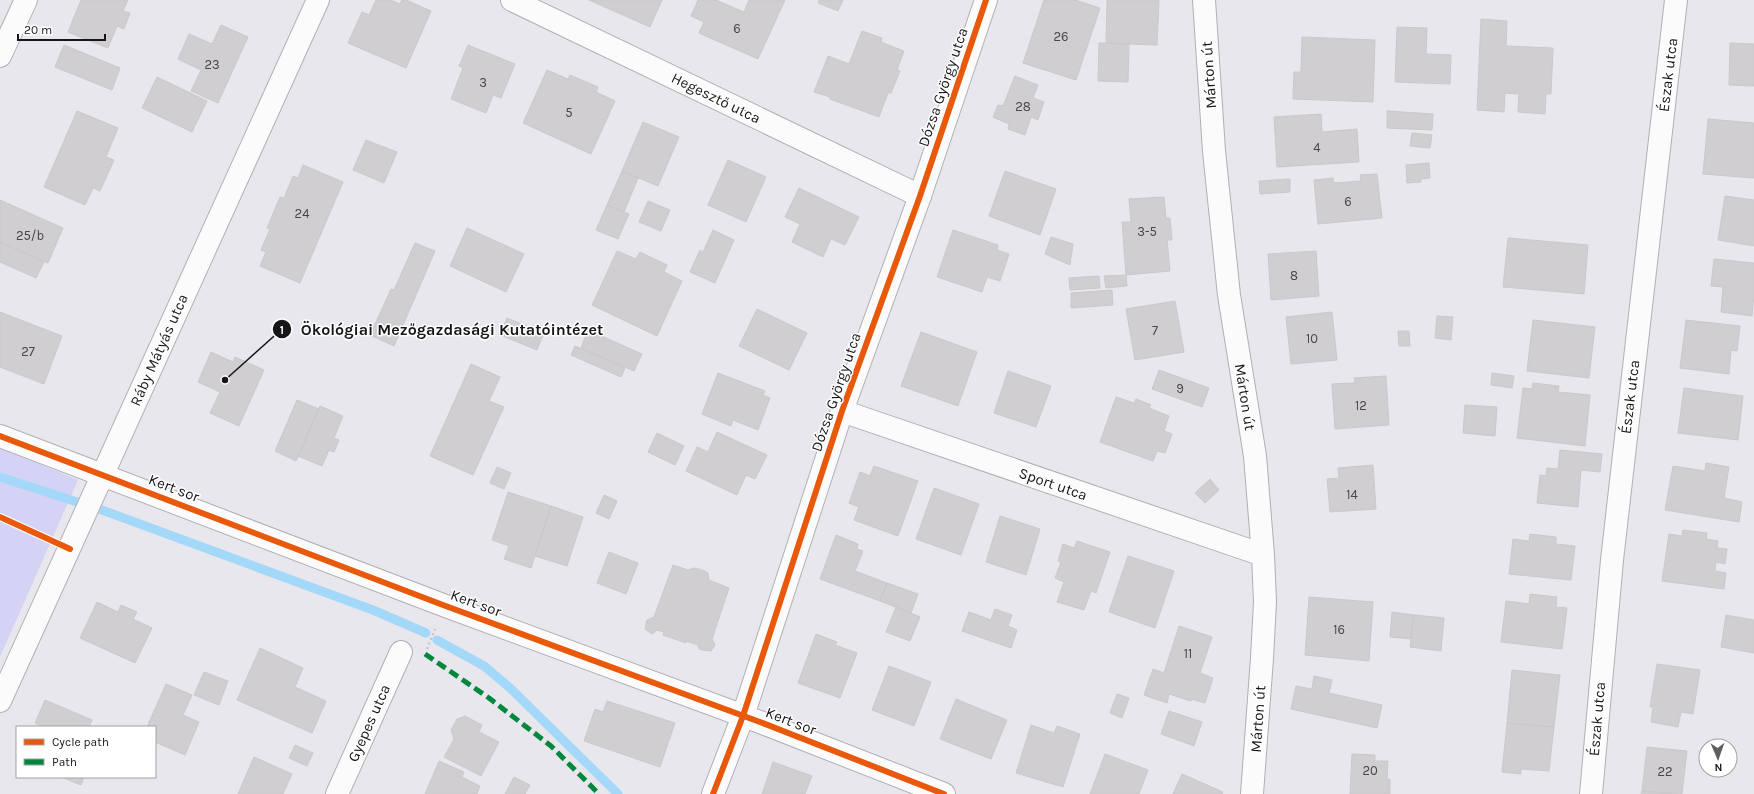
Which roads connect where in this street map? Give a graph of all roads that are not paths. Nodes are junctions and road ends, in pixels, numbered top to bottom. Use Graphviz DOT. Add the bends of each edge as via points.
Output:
graph roads {
  1 [pos="26,0"];
  2 [pos="318,0"];
  3 [pos="512,0"];
  4 [pos="986,0"];
  5 [pos="1204,0"];
  6 [pos="1676,0"];
  7 [pos="0,56"];
  8 [pos="920,196"];
  9 [pos="842,412"];
  10 [pos="0,436"];
  11 [pos="103,475"];
  12 [pos="1263,555"];
  13 [pos="401,652"];
  14 [pos="0,701"];
  15 [pos="743,716"];
  16 [pos="337,794"];
  17 [pos="713,794"];
  18 [pos="944,794"];
  19 [pos="1252,794"];
  20 [pos="1591,794"];
  1 -- 7 [label="street"];
  2 -- 11 [label="street, Ráby Mátyás utca"];
  3 -- 8 [label="street, Hegesztő utca"];
  4 -- 8 [label="street, Dózsa György utca"];
  5 -- 12 [label="street, Márton út" via="1214,151 1229,295 1255,456"];
  6 -- 20 [label="street, Észak utca" via="1613,553"];
  8 -- 9 [label="street, Dózsa György utca"];
  9 -- 12 [label="street, Sport utca"];
  9 -- 15 [label="street, Dózsa György utca"];
  10 -- 11 [label="street, Kert sor"];
  11 -- 14 [label="street, Ráby Mátyás utca"];
  11 -- 15 [label="street, Kert sor" via="450,608"];
  12 -- 19 [label="street, Márton út" via="1265,602"];
  13 -- 16 [label="street, Gyepes utca"];
  15 -- 17 [label="street, Dózsa György utca"];
  15 -- 18 [label="street, Kert sor"];
}
